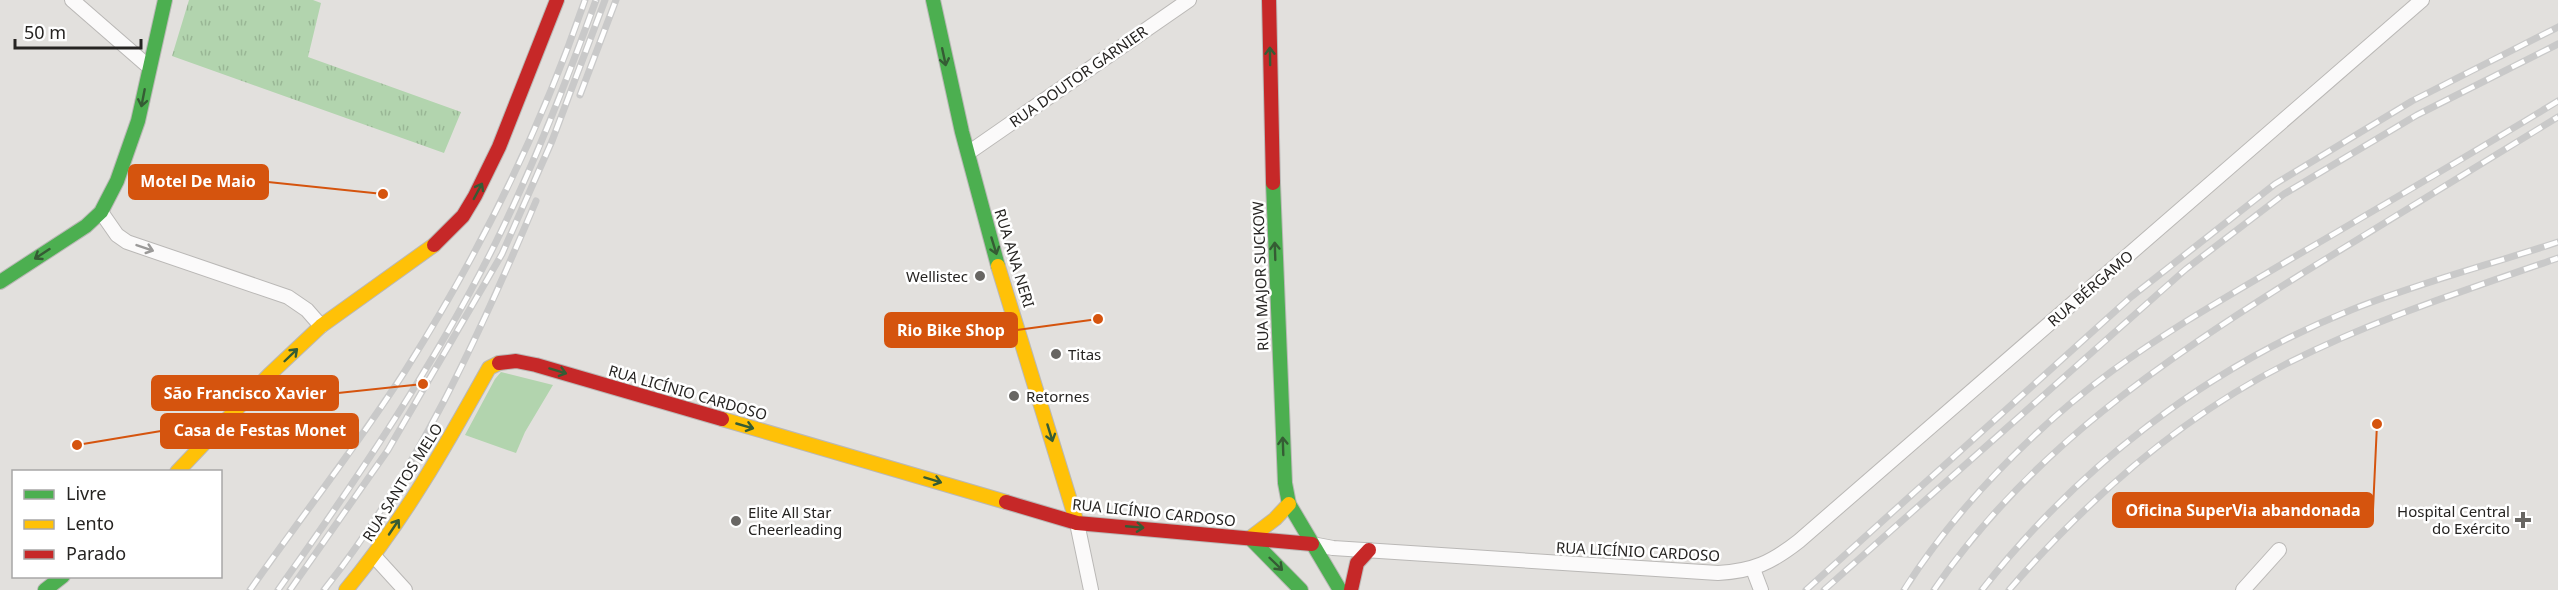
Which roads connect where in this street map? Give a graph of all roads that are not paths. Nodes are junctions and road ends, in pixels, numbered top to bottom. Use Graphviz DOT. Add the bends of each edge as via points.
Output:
graph roads {
  1 [pos="72,0"];
  2 [pos="165,0"];
  3 [pos="557,0"];
  4 [pos="933,0"];
  5 [pos="1189,0"];
  6 [pos="1269,0"];
  7 [pos="2422,0"];
  8 [pos="149,67"];
  9 [pos="968,153"];
  10 [pos="101,212"];
  11 [pos="0,282"];
  12 [pos="321,326"];
  13 [pos="501,361"];
  14 [pos="178,470"];
  15 [pos="1289,504"];
  16 [pos="1077,523"];
  17 [pos="1250,538"];
  18 [pos="1312,544"];
  19 [pos="1369,550"];
  20 [pos="2278,550"];
  21 [pos="374,556"];
  22 [pos="1753,569"];
  23 [pos="60,578"];
  24 [pos="45,590"];
  25 [pos="346,590"];
  26 [pos="405,590"];
  27 [pos="1091,590"];
  28 [pos="1301,590"];
  29 [pos="1340,590"];
  30 [pos="1351,590"];
  31 [pos="1761,590"];
  32 [pos="2243,590"];
  1 -- 8 [label="street"];
  2 -- 8 [label="main road"];
  12 -- 3 [label="main road, one-way" via="432,247 463,216 495,157"];
  4 -- 9 [label="main road, RUA ANA NERI, one-way"];
  5 -- 9 [label="street, RUA DOUTOR GARNIER"];
  15 -- 6 [label="main road, RUA MAJOR SUCKOW, one-way" via="1281,408"];
  7 -- 22 [label="street, RUA BÉRGAMO" via="1799,541"];
  8 -- 10 [label="main road, one-way" via="138,121 117,182"];
  9 -- 16 [label="main road, RUA ANA NERI, one-way"];
  10 -- 11 [label="main road, one-way"];
  10 -- 12 [label="street, one-way" via="127,242 288,297"];
  14 -- 12 [label="main road, one-way"];
  13 -- 16 [label="main road, RUA LICÍNIO CARDOSO, one-way" via="524,361"];
  21 -- 13 [label="main road, RUA SANTOS MELO, one-way" via="428,477 482,377"];
  15 -- 17 [label="main road"];
  15 -- 18 [label="main road, RUA MAJOR SUCKOW"];
  16 -- 17 [label="main road, RUA LICÍNIO CARDOSO, one-way"];
  16 -- 27 [label="street"];
  17 -- 18 [label="main road, RUA LICÍNIO CARDOSO"];
  17 -- 28 [label="main road, one-way"];
  18 -- 19 [label="street, RUA LICÍNIO CARDOSO"];
  18 -- 29 [label="main road, RUA MAJOR SUCKOW"];
  19 -- 22 [label="street, RUA LICÍNIO CARDOSO" via="1718,573"];
  19 -- 30 [label="main road" via="1355,567"];
  20 -- 32 [label="street"];
  21 -- 25 [label="main road, RUA SANTOS MELO"];
  21 -- 26 [label="street"];
  22 -- 31 [label="street"];
  23 -- 24 [label="main road"];
}
